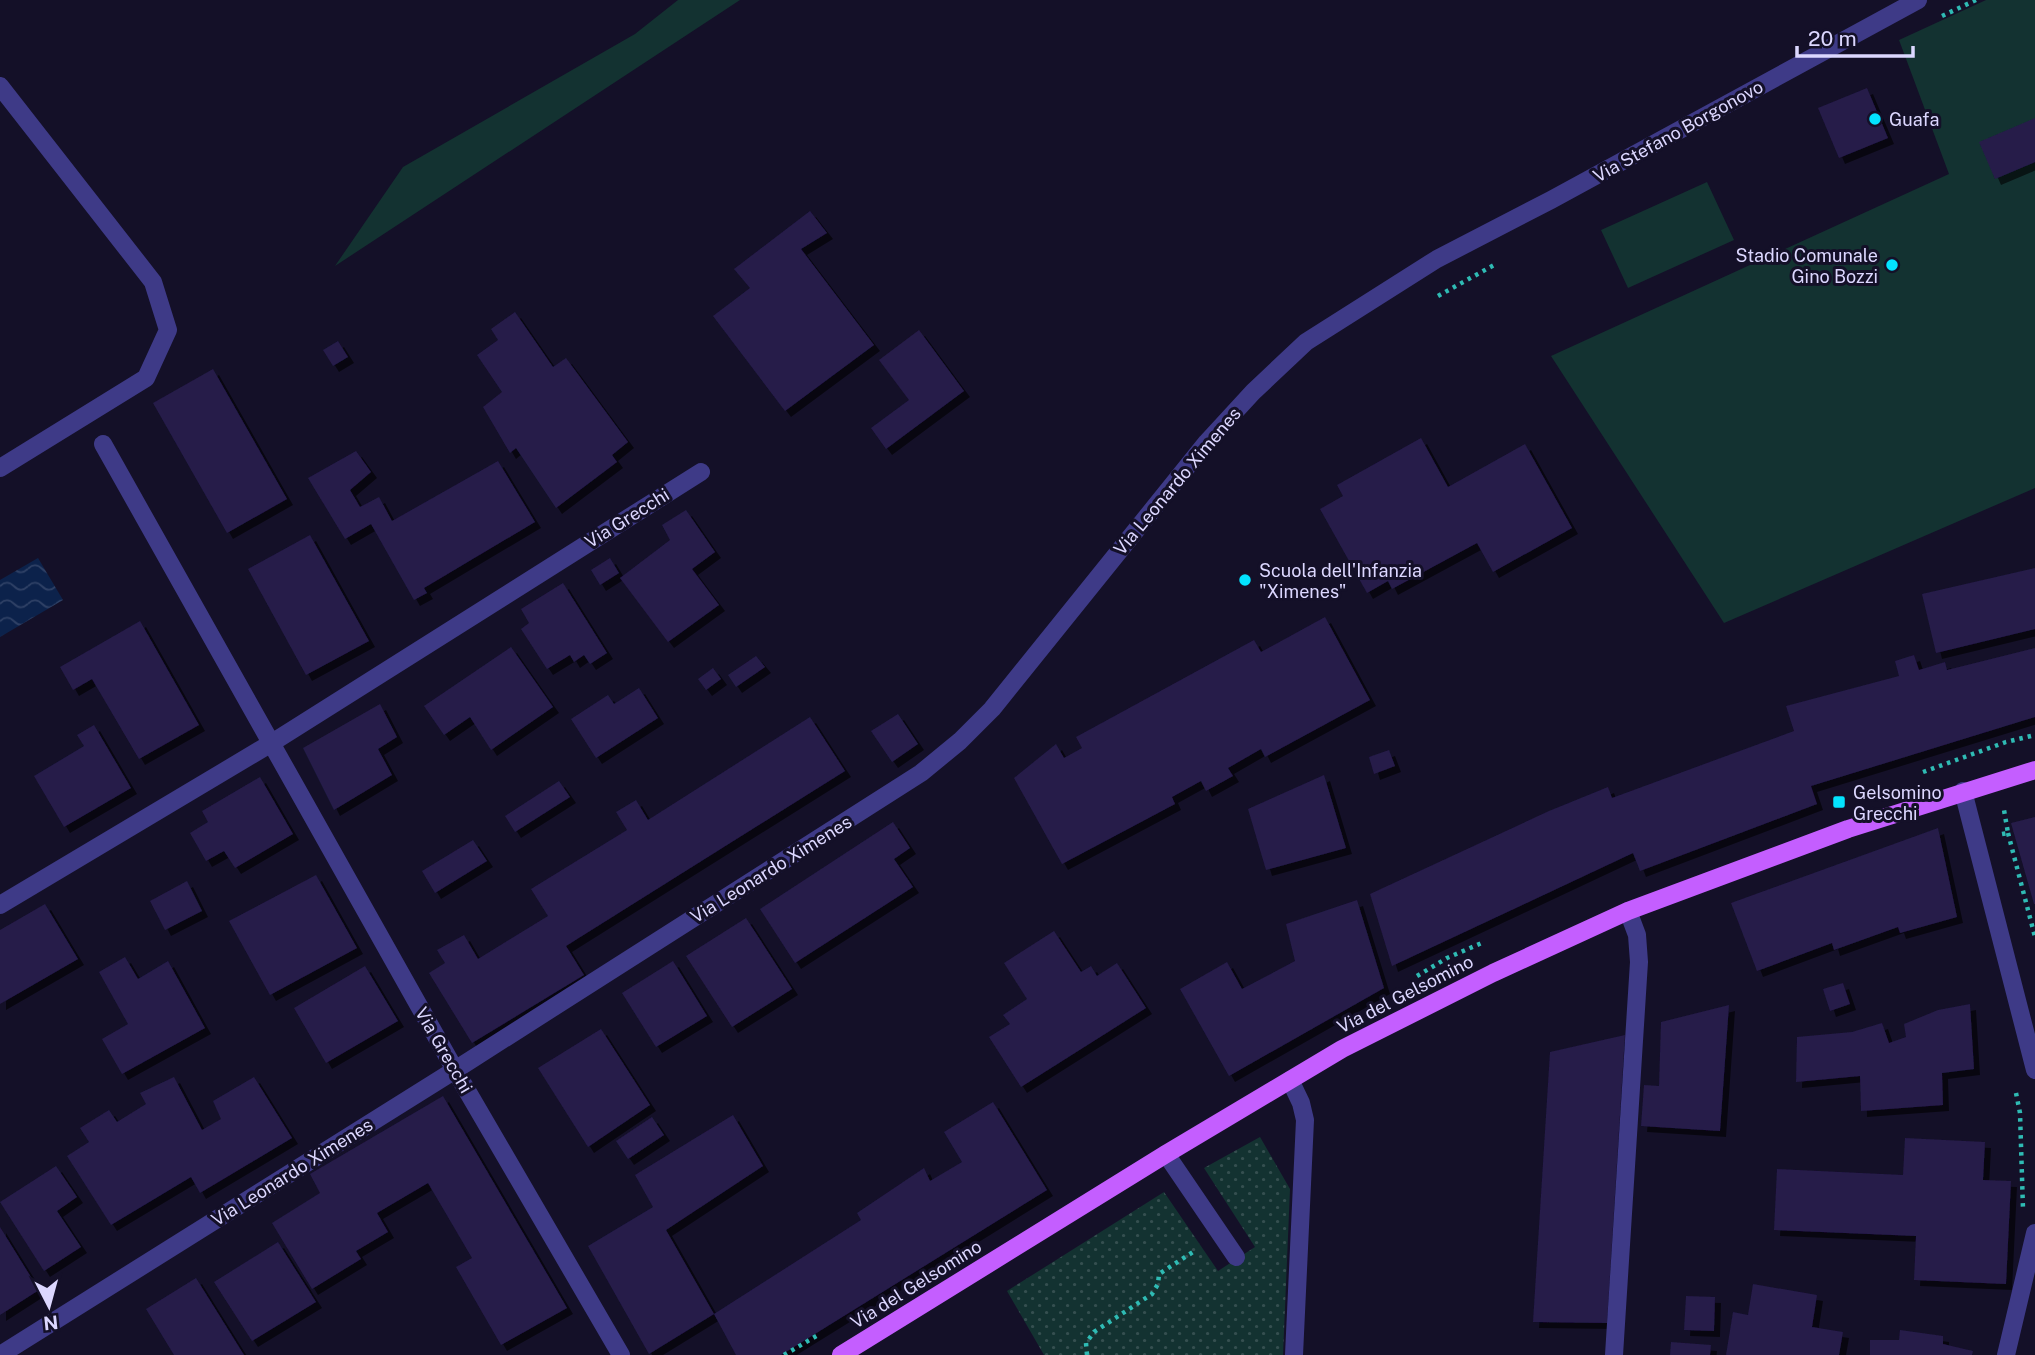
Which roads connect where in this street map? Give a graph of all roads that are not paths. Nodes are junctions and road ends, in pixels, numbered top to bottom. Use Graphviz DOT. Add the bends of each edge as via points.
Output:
graph roads {
  1 [pos="1918,0"];
  2 [pos="0,86"];
  3 [pos="1437,259"];
  4 [pos="103,444"];
  5 [pos="0,468"];
  6 [pos="701,472"];
  7 [pos="270,744"];
  8 [pos="2035,770"];
  9 [pos="1963,791"];
  10 [pos="0,905"];
  11 [pos="1628,911"];
  12 [pos="455,1070"];
  13 [pos="2035,1070"];
  14 [pos="1290,1080"];
  15 [pos="1166,1154"];
  16 [pos="2035,1233"];
  17 [pos="1236,1257"];
  18 [pos="0,1355"];
  19 [pos="621,1355"];
  20 [pos="841,1355"];
  21 [pos="1294,1355"];
  22 [pos="1614,1355"];
  23 [pos="2006,1355"];
  1 -- 3 [label="street, Via Stefano Borgonovo"];
  2 -- 5 [label="street" via="153,282 168,330 146,378"];
  3 -- 12 [label="street, Via Leonardo Ximenes" via="1306,342 1253,392 1207,442 992,709 960,741 921,773"];
  4 -- 7 [label="street, Via Grecchi"];
  6 -- 7 [label="street, Via Grecchi"];
  7 -- 10 [label="street, Via Grecchi"];
  7 -- 12 [label="street, Via Grecchi"];
  8 -- 9 [label="main road, Via del Gelsomino"];
  9 -- 11 [label="main road, Via del Gelsomino"];
  9 -- 13 [label="street"];
  11 -- 14 [label="main road, Via del Gelsomino" via="1493,972"];
  11 -- 22 [label="street" via="1637,935 1639,962"];
  12 -- 18 [label="street, Via Leonardo Ximenes"];
  12 -- 19 [label="street, Via Grecchi"];
  14 -- 15 [label="main road, Via del Gelsomino"];
  14 -- 21 [label="street" via="1305,1120"];
  15 -- 17 [label="street"];
  15 -- 20 [label="main road, Via del Gelsomino"];
  16 -- 23 [label="street"];
}
